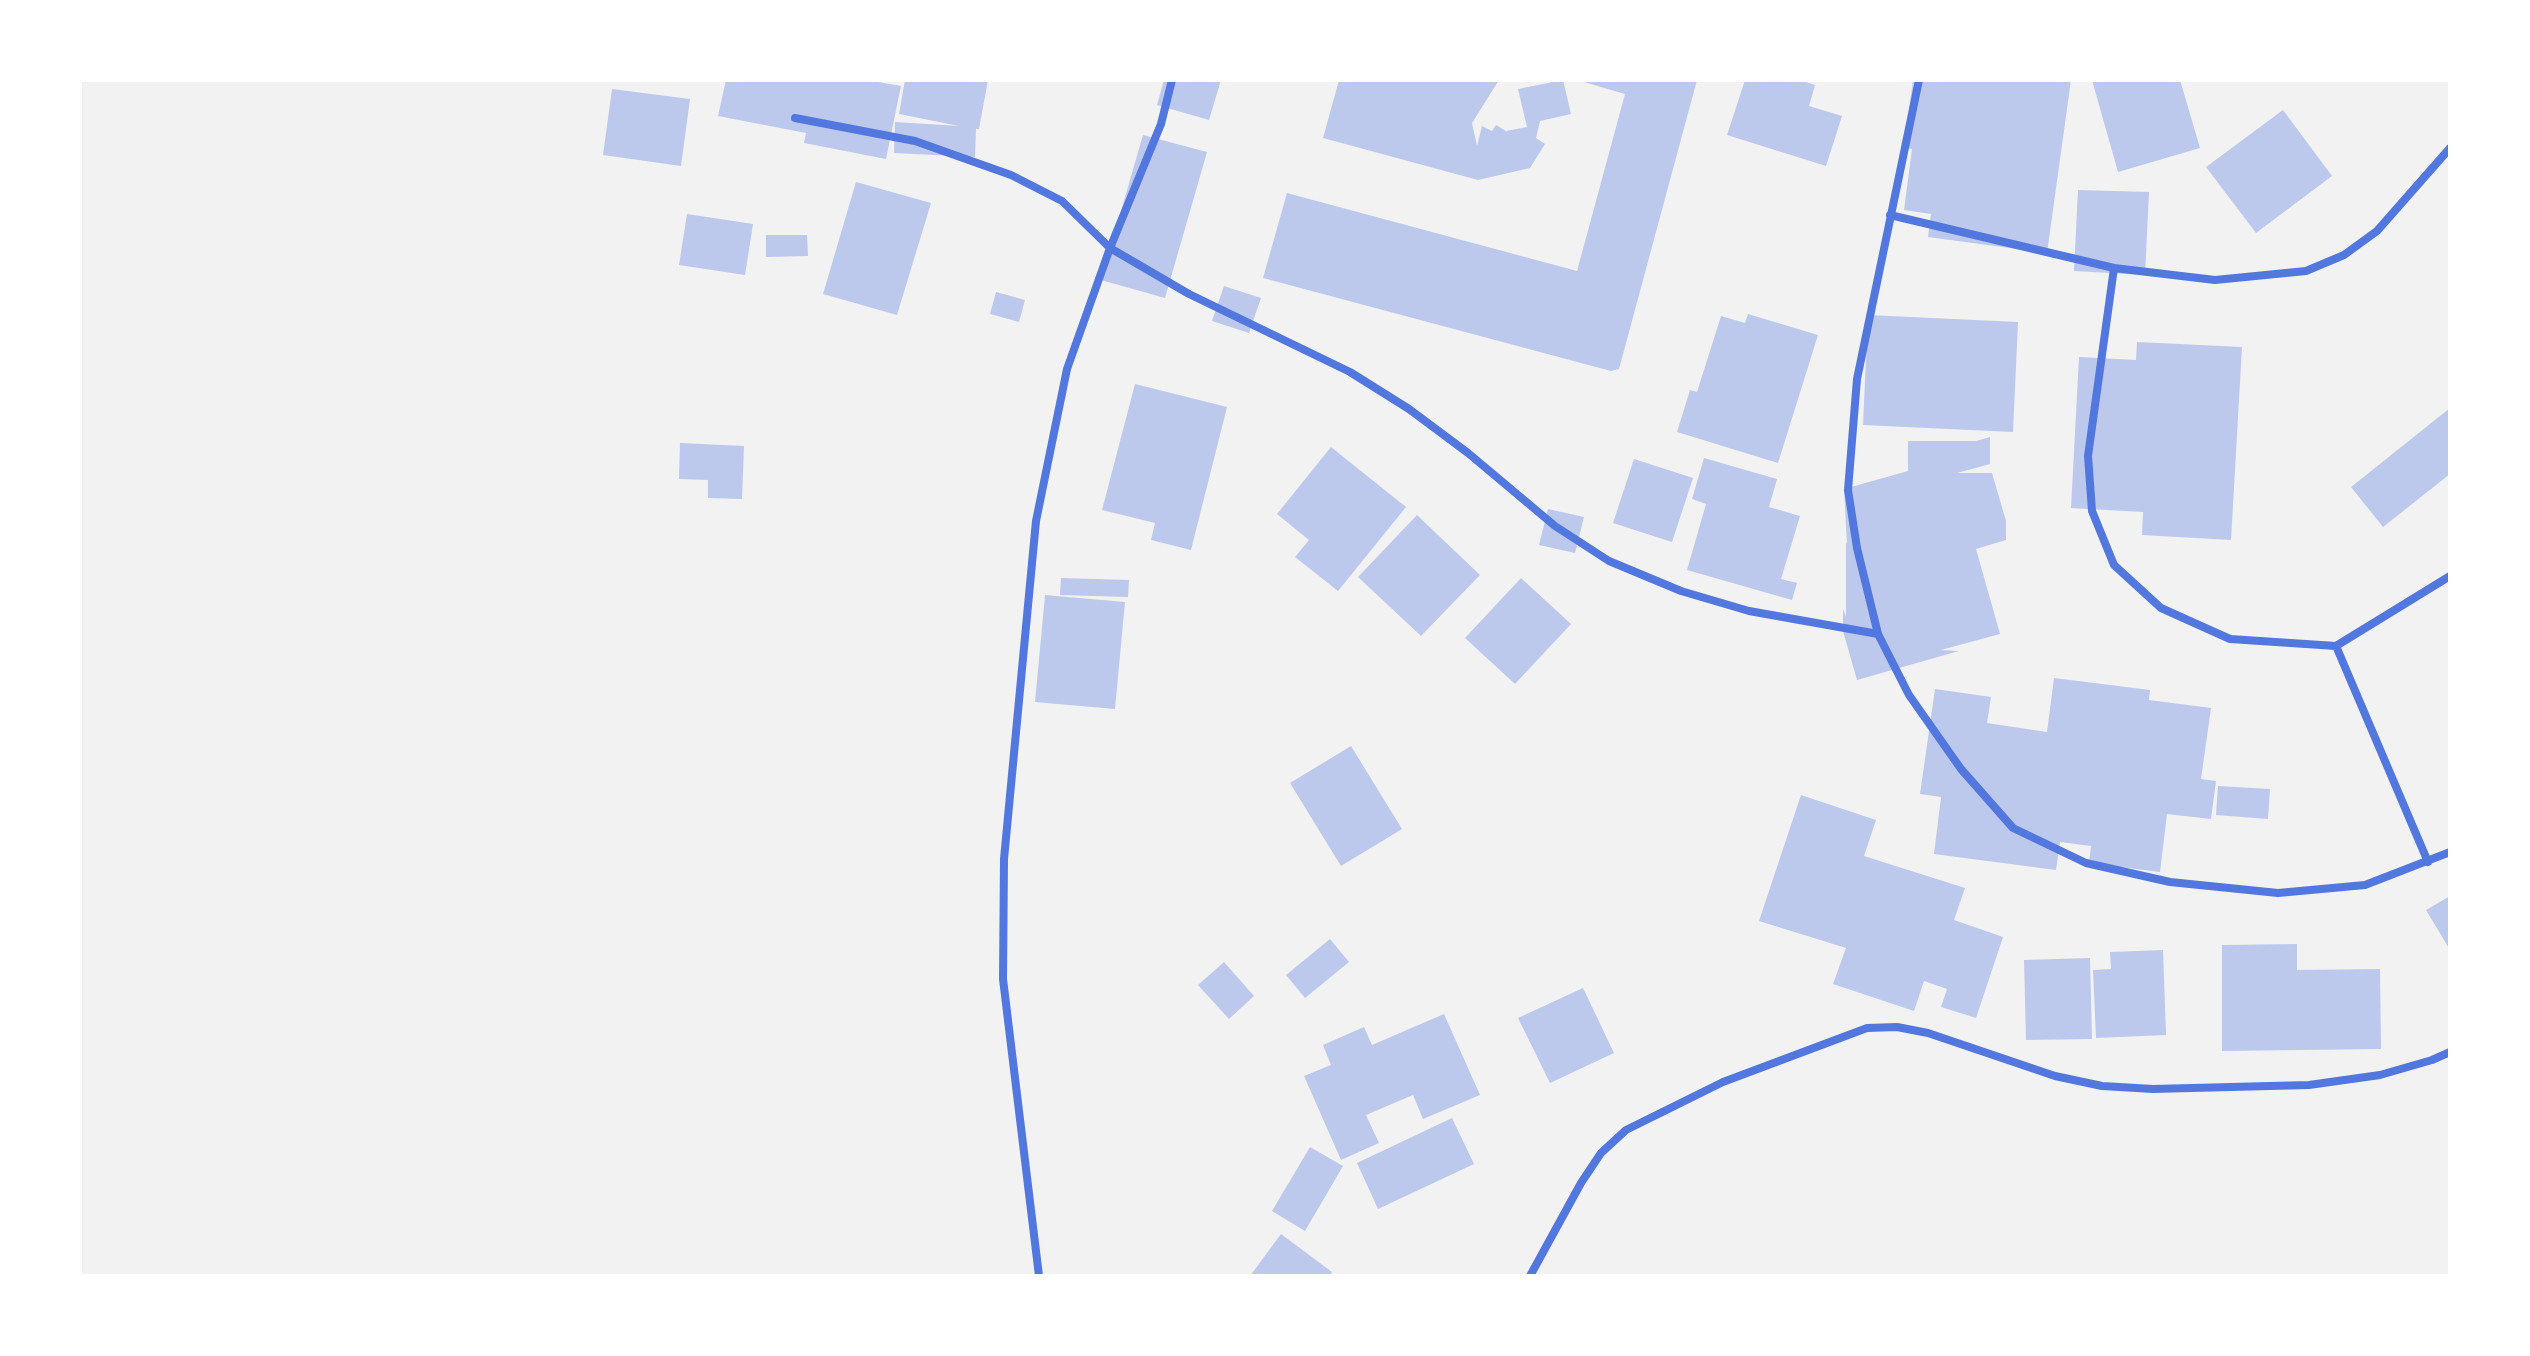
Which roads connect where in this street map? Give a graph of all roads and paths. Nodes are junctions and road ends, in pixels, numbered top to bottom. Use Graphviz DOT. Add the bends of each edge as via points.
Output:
graph roads {
  1 [pos="1172,80"];
  2 [pos="1919,80"];
  3 [pos="795,118"];
  4 [pos="2450,148"];
  5 [pos="1890,215"];
  6 [pos="1110,248"];
  7 [pos="2114,268"];
  8 [pos="2450,576"];
  9 [pos="1878,634"];
  10 [pos="2336,646"];
  11 [pos="2450,852"];
  12 [pos="2428,862"];
  13 [pos="2450,1052"];
  14 [pos="1039,1276"];
  15 [pos="1530,1276"];
  1 -- 6 [label="street" via="1161,124"];
  2 -- 5 [label="street"];
  3 -- 6 [label="street" via="915,141 1011,175 1062,201"];
  4 -- 7 [label="street" via="2377,231 2344,255 2306,271 2215,280"];
  5 -- 7 [label="street"];
  5 -- 9 [label="street" via="1857,379 1848,490"];
  6 -- 9 [label="street" via="1189,294 1350,372 1409,409 1555,526 1609,561 1681,591 1749,611"];
  6 -- 14 [label="street" via="1067,369 1036,521 1004,859 1003,979"];
  7 -- 10 [label="street" via="2088,456 2092,511 2114,565 2161,608 2230,639"];
  8 -- 10 [label="street"];
  9 -- 12 [label="street" via="1909,695 1961,769 2013,828 2086,863 2170,882 2278,893 2365,885"];
  10 -- 12 [label="street"];
  11 -- 12 [label="street"];
  13 -- 15 [label="street" via="2380,1075 2309,1085 2153,1089 2055,1076 1928,1033 1867,1028 1723,1082 1626,1130 1601,1153 1581,1183"];
}
